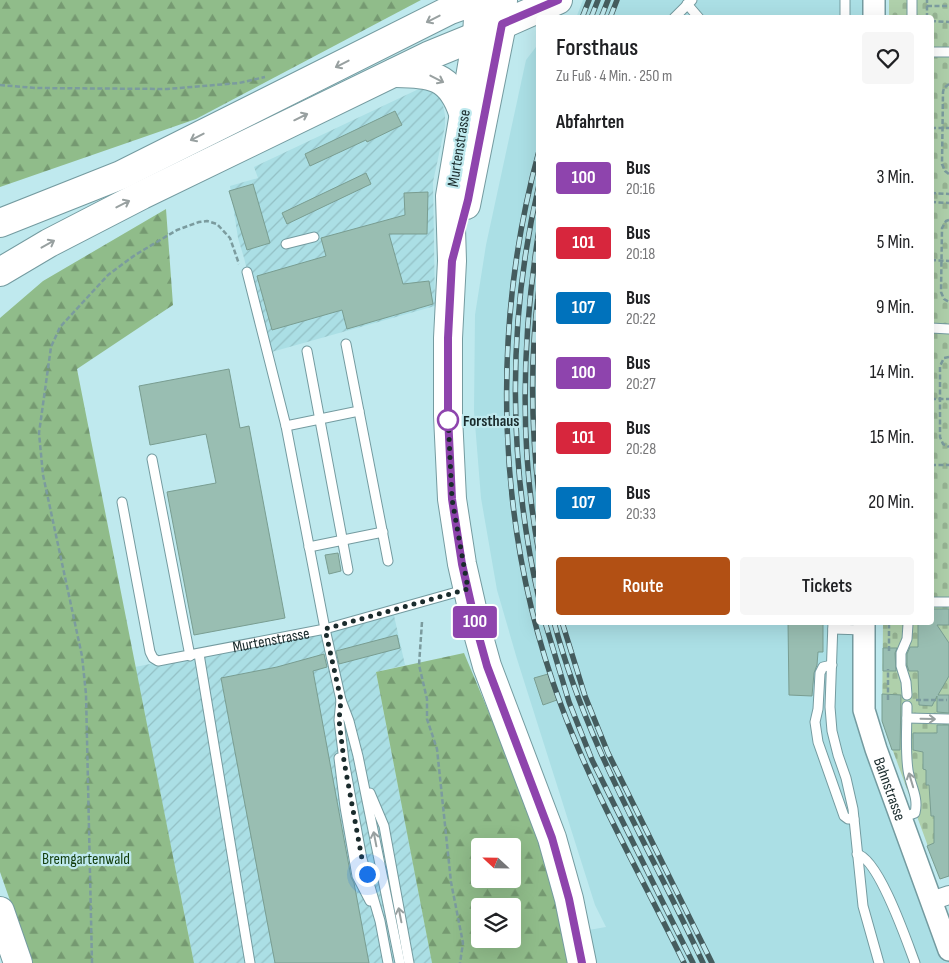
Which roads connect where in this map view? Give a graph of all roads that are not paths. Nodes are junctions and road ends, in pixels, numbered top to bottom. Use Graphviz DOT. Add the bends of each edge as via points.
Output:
graph roads {
  1 [pos="478,0"];
  2 [pos="558,0"];
  3 [pos="846,0"];
  4 [pos="874,0"];
  5 [pos="912,0"];
  6 [pos="690,2"];
  7 [pos="503,12"];
  8 [pos="677,15"];
  9 [pos="697,15"];
  10 [pos="845,15"];
  11 [pos="874,15"];
  12 [pos="912,15"];
  13 [pos="477,36"];
  14 [pos="934,52"];
  15 [pos="949,52"];
  16 [pos="393,73"];
  17 [pos="463,113"];
  18 [pos="122,175"];
  19 [pos="0,223"];
  20 [pos="314,237"];
  21 [pos="286,244"];
  22 [pos="452,261"];
  23 [pos="4,265"];
  24 [pos="247,272"];
  25 [pos="934,328"];
  26 [pos="949,329"];
  27 [pos="346,344"];
  28 [pos="307,350"];
  29 [pos="359,411"];
  30 [pos="320,419"];
  31 [pos="286,426"];
  32 [pos="152,459"];
  33 [pos="122,502"];
  34 [pos="382,532"];
  35 [pos="342,540"];
  36 [pos="309,547"];
  37 [pos="388,561"];
  38 [pos="348,570"];
  39 [pos="468,589"];
  40 [pos="934,602"];
  41 [pos="949,602"];
  42 [pos="908,625"];
  43 [pos="833,626"];
  44 [pos="864,626"];
  45 [pos="325,629"];
  46 [pos="194,655"];
  47 [pos="832,665"];
  48 [pos="911,697"];
  49 [pos="341,700"];
  50 [pos="907,706"];
  51 [pos="907,718"];
  52 [pos="949,719"];
  53 [pos="362,775"];
  54 [pos="901,818"];
  55 [pos="854,819"];
  56 [pos="857,854"];
  57 [pos="940,898"];
  58 [pos="0,911"];
  59 [pos="949,950"];
  60 [pos="18,963"];
  61 [pos="250,963"];
  62 [pos="388,963"];
  63 [pos="400,963"];
  64 [pos="409,963"];
  65 [pos="582,963"];
  66 [pos="879,963"];
  67 [pos="915,963"];
  1 -- 13 [label="main road, Murtenstrasse"];
  1 -- 18 [label="main road, one-way" via="450,10"];
  2 -- 7 [label="main road"];
  3 -- 10 [label="lane"];
  4 -- 11 [label="street"];
  5 -- 12 [label="lane"];
  6 -- 8 [label="lane"];
  6 -- 9 [label="lane"];
  7 -- 13 [label="main road"];
  7 -- 22 [label="main road, Murtenstrasse" via="468,200"];
  13 -- 16 [label="main road"];
  13 -- 17 [label="main road, Murtenstrasse"];
  14 -- 15 [label="lane"];
  16 -- 17 [label="main road, one-way" via="423,74 443,81 458,99"];
  23 -- 16 [label="main road, one-way"];
  17 -- 22 [label="main road, Murtenstrasse" via="450,196"];
  18 -- 19 [label="main road"];
  18 -- 23 [label="main road"];
  20 -- 21 [label="lane"];
  22 -- 39 [label="main road, Murtenstrasse" via="448,338 449,451 452,499"];
  24 -- 31 [label="lane"];
  25 -- 26 [label="lane"];
  27 -- 29 [label="lane"];
  28 -- 30 [label="lane"];
  29 -- 30 [label="lane"];
  29 -- 34 [label="lane"];
  30 -- 31 [label="lane"];
  30 -- 35 [label="lane"];
  31 -- 36 [label="lane"];
  32 -- 46 [label="lane"];
  33 -- 46 [label="lane, Murtenstrasse" via="151,656 161,661"];
  34 -- 35 [label="lane"];
  34 -- 37 [label="lane"];
  35 -- 36 [label="lane"];
  35 -- 38 [label="lane"];
  36 -- 45 [label="lane"];
  39 -- 45 [label="lane, Murtenstrasse"];
  39 -- 65 [label="main road, Murtenstrasse" via="487,666 558,858"];
  40 -- 41 [label="lane"];
  42 -- 48 [label="lane" via="900,666"];
  43 -- 44 [label="lane"];
  43 -- 47 [label="lane"];
  44 -- 54 [label="street, Bahnstrasse" via="864,710"];
  45 -- 46 [label="lane, Murtenstrasse"];
  45 -- 49 [label="lane"];
  46 -- 61 [label="lane"];
  47 -- 55 [label="lane" via="832,731"];
  47 -- 55 [label="lane" via="823,667 820,673 815,722 818,742 844,816 848,820"];
  49 -- 53 [label="lane"];
  49 -- 62 [label="lane" via="339,720 344,761 362,859"];
  50 -- 51 [label="lane"];
  51 -- 52 [label="lane, one-way"];
  54 -- 51 [label="lane, one-way" via="915,813 916,808 908,771"];
  63 -- 53 [label="lane, one-way"];
  64 -- 53 [label="lane, one-way" via="384,826"];
  54 -- 57 [label="street, Bahnstrasse"];
  55 -- 56 [label="lane"];
  56 -- 66 [label="lane" via="863,906"];
  56 -- 67 [label="lane" via="862,855 877,875 893,904"];
  57 -- 59 [label="street, Bahnstrasse"];
  58 -- 60 [label="main road"];
}
